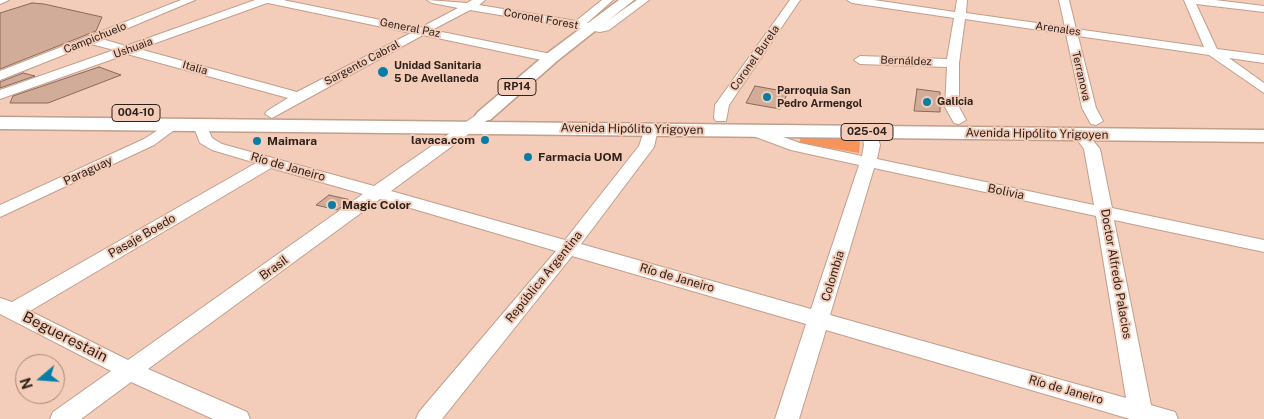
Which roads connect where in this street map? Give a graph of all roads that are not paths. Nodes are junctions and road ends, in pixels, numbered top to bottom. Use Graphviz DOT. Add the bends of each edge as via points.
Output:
graph roads {
  1 [pos="190,0"];
  2 [pos="266,0"];
  3 [pos="432,0"];
  4 [pos="480,0"];
  5 [pos="604,0"];
  6 [pos="627,0"];
  7 [pos="644,0"];
  8 [pos="795,0"];
  9 [pos="852,0"];
  10 [pos="962,0"];
  11 [pos="1064,0"];
  12 [pos="1189,0"];
  13 [pos="468,6"];
  14 [pos="1257,6"];
  15 [pos="959,14"];
  16 [pos="584,27"];
  17 [pos="1070,30"];
  18 [pos="423,31"];
  19 [pos="91,40"];
  20 [pos="128,49"];
  21 [pos="1212,51"];
  22 [pos="551,58"];
  23 [pos="1264,59"];
  24 [pos="860,60"];
  25 [pos="953,63"];
  26 [pos="0,76"];
  27 [pos="1264,89"];
  28 [pos="0,95"];
  29 [pos="299,97"];
  30 [pos="0,112"];
  31 [pos="272,114"];
  32 [pos="722,118"];
  33 [pos="959,120"];
  34 [pos="1096,121"];
  35 [pos="477,122"];
  36 [pos="0,123"];
  37 [pos="1264,123"];
  38 [pos="172,125"];
  39 [pos="200,125"];
  40 [pos="651,129"];
  41 [pos="750,130"];
  42 [pos="869,132"];
  43 [pos="1080,134"];
  44 [pos="1264,136"];
  45 [pos="269,162"];
  46 [pos="868,162"];
  47 [pos="379,192"];
  48 [pos="0,212"];
  49 [pos="1105,213"];
  50 [pos="1264,246"];
  51 [pos="569,247"];
  52 [pos="7,308"];
  53 [pos="819,319"];
  54 [pos="130,371"];
  55 [pos="1142,415"];
  56 [pos="62,419"];
  57 [pos="238,419"];
  58 [pos="428,419"];
  59 [pos="787,419"];
  60 [pos="1166,419"];
  1 -- 19 [label="street, Campichuelo"];
  2 -- 18 [label="street, General Paz"];
  2 -- 20 [label="street, Ushuaia"];
  3 -- 13 [label="street, Coronel Forest"];
  4 -- 13 [label="street, Sargento Cabral"];
  5 -- 16 [label="street"];
  6 -- 16 [label="main road, RP14"];
  7 -- 16 [label="street" via="605,28"];
  8 -- 32 [label="street, Coronel Burela" via="722,104"];
  9 -- 15 [label="street, Arenales"];
  10 -- 15 [label="street"];
  11 -- 17 [label="street, Terranova"];
  12 -- 14 [label="street"];
  12 -- 21 [label="street"];
  13 -- 16 [label="street, Coronel Forest"];
  13 -- 18 [label="street, Sargento Cabral"];
  15 -- 17 [label="street, Arenales"];
  15 -- 25 [label="street"];
  16 -- 22 [label="main road, RP14"];
  17 -- 21 [label="street, Arenales"];
  17 -- 34 [label="street, Terranova" via="1089,108"];
  18 -- 22 [label="street, General Paz"];
  18 -- 29 [label="street, Sargento Cabral"];
  19 -- 20 [label="street, Italia"];
  19 -- 26 [label="street, Campichuelo"];
  20 -- 28 [label="street, Ushuaia"];
  20 -- 29 [label="street, Italia"];
  21 -- 23 [label="street, Arenales"];
  21 -- 27 [label="street"];
  22 -- 35 [label="main road, RP14"];
  24 -- 25 [label="street, Bernáldez"];
  25 -- 33 [label="street" via="952,107"];
  29 -- 31 [label="street, Sargento Cabral"];
  30 -- 31 [label="main road, Avenida Hipólito Yrigoyen / 004-10"];
  31 -- 35 [label="main road, Avenida Hipólito Yrigoyen / 004-10"];
  32 -- 33 [label="main road, Avenida Hipólito Yrigoyen / 025-04"];
  32 -- 35 [label="main road, Avenida Hipólito Yrigoyen / 025-04"];
  33 -- 34 [label="main road, Avenida Hipólito Yrigoyen / 025-04"];
  34 -- 37 [label="main road, Avenida Hipólito Yrigoyen / 025-04"];
  35 -- 39 [label="main road, Avenida Hipólito Yrigoyen / 004-10"];
  35 -- 40 [label="main road, Avenida Hipólito Yrigoyen / 025-04"];
  35 -- 47 [label="street, Brasil"];
  36 -- 38 [label="main road, Avenida Hipólito Yrigoyen / 004-10"];
  38 -- 39 [label="main road, Avenida Hipólito Yrigoyen / 004-10"];
  38 -- 48 [label="street, Paraguay" via="149,142"];
  39 -- 45 [label="street, Río de Janeiro" via="205,140 217,147"];
  40 -- 41 [label="main road, Avenida Hipólito Yrigoyen / 025-04"];
  40 -- 51 [label="street, República Argentina" via="646,147"];
  41 -- 42 [label="main road, Avenida Hipólito Yrigoyen / 025-04"];
  41 -- 46 [label="street, Bolivia" via="796,147"];
  42 -- 43 [label="main road, Avenida Hipólito Yrigoyen / 025-04"];
  42 -- 46 [label="street, Colombia" via="872,145"];
  43 -- 44 [label="main road, Avenida Hipólito Yrigoyen / 025-04"];
  43 -- 49 [label="street, Doctor Alfredo Palacios" via="1092,149"];
  45 -- 47 [label="street, Río de Janeiro"];
  45 -- 52 [label="street, Pasaje Boedo"];
  46 -- 49 [label="street, Bolivia"];
  46 -- 53 [label="street, Colombia"];
  47 -- 51 [label="street, Río de Janeiro"];
  47 -- 54 [label="street, Brasil"];
  49 -- 50 [label="street, Bolivia"];
  49 -- 55 [label="street, Doctor Alfredo Palacios"];
  51 -- 53 [label="street, Río de Janeiro"];
  51 -- 58 [label="street, República Argentina"];
  52 -- 54 [label="street, Beguerestain"];
  53 -- 55 [label="street, Río de Janeiro"];
  53 -- 59 [label="street, Colombia"];
  54 -- 56 [label="street, Brasil"];
  54 -- 57 [label="street, Beguerestain"];
  55 -- 60 [label="street, Río de Janeiro"];
}
